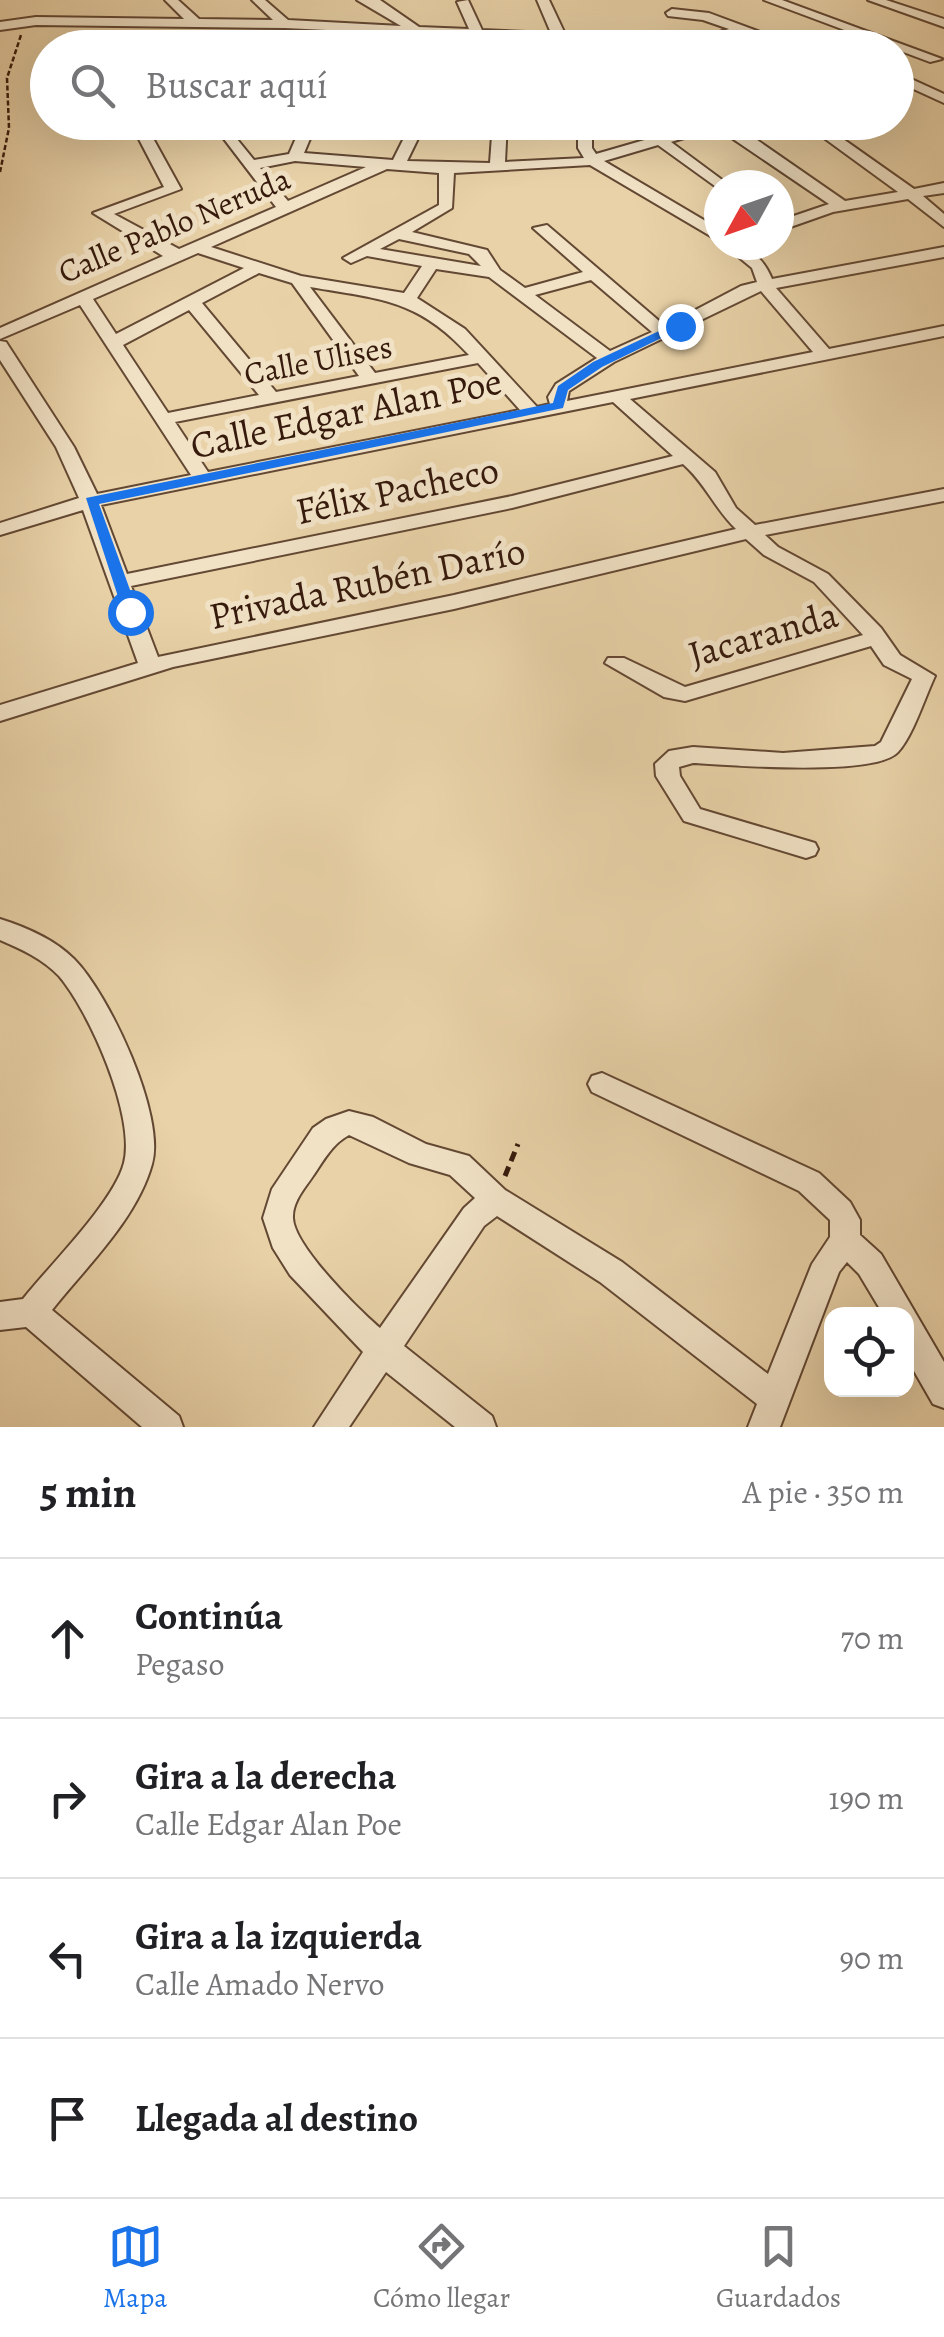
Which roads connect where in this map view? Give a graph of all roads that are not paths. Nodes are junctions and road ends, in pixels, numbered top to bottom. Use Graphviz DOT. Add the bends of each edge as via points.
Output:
graph roads {
  1 [pos="171,0"];
  2 [pos="258,0"];
  3 [pos="363,0"];
  4 [pos="543,0"];
  5 [pos="770,0"];
  6 [pos="830,0"];
  7 [pos="874,0"];
  8 [pos="463,2"];
  9 [pos="798,9"];
  10 [pos="672,14"];
  11 [pos="944,22"];
  12 [pos="196,23"];
  13 [pos="285,24"];
  14 [pos="0,26"];
  15 [pos="741,28"];
  16 [pos="315,30"];
  17 [pos="414,30"];
  18 [pos="476,30"];
  19 [pos="556,30"];
  20 [pos="734,30"];
  21 [pos="747,30"];
  22 [pos="859,30"];
  23 [pos="914,49"];
  24 [pos="940,58"];
  25 [pos="914,67"];
  26 [pos="914,83"];
  27 [pos="944,99"];
  28 [pos="146,140"];
  29 [pos="230,140"];
  30 [pos="302,140"];
  31 [pos="407,140"];
  32 [pos="499,140"];
  33 [pos="585,140"];
  34 [pos="661,140"];
  35 [pos="669,140"];
  36 [pos="747,140"];
  37 [pos="834,140"];
  38 [pos="295,157"];
  39 [pos="593,161"];
  40 [pos="392,164"];
  41 [pos="251,165"];
  42 [pos="497,168"];
  43 [pos="446,169"];
  44 [pos="704,171"];
  45 [pos="944,188"];
  46 [pos="910,193"];
  47 [pos="841,205"];
  48 [pos="287,210"];
  49 [pos="794,221"];
  50 [pos="944,222"];
  51 [pos="704,227"];
  52 [pos="541,228"];
  53 [pos="398,234"];
  54 [pos="200,248"];
  55 [pos="944,252"];
  56 [pos="172,259"];
  57 [pos="752,260"];
  58 [pos="432,263"];
  59 [pos="258,267"];
  60 [pos="494,273"];
  61 [pos="594,274"];
  62 [pos="298,280"];
  63 [pos="766,285"];
  64 [pos="524,292"];
  65 [pos="83,297"];
  66 [pos="408,299"];
  67 [pos="192,302"];
  68 [pos="944,331"];
  69 [pos="663,333"];
  70 [pos="0,334"];
  71 [pos="114,343"];
  72 [pos="0,346"];
  73 [pos="823,352"];
  74 [pos="484,357"];
  75 [pos="608,358"];
  76 [pos="372,381"];
  77 [pos="616,394"];
  78 [pos="272,399"];
  79 [pos="558,406"];
  80 [pos="531,411"];
  81 [pos="164,420"];
  82 [pos="686,458"];
  83 [pos="203,479"];
  84 [pos="944,495"];
  85 [pos="91,501"];
  86 [pos="0,529"];
  87 [pos="750,532"];
  88 [pos="120,582"];
  89 [pos="876,638"];
  90 [pos="616,664"];
  91 [pos="150,666"];
  92 [pos="934,670"];
  93 [pos="0,713"];
  94 [pos="806,848"];
  95 [pos="0,929"];
  96 [pos="602,1084"];
  97 [pos="495,1199"];
  98 [pos="845,1241"];
  99 [pos="896,1307"];
  100 [pos="16,1314"];
  101 [pos="914,1340"];
  102 [pos="383,1352"];
  103 [pos="944,1393"];
  104 [pos="769,1413"];
  105 [pos="167,1427"];
  106 [pos="330,1427"];
  107 [pos="480,1427"];
  1 -- 12 [label="street"];
  2 -- 13 [label="street"];
  3 -- 17 [label="street"];
  4 -- 19 [label="street"];
  5 -- 9 [label="street"];
  6 -- 9 [label="street"];
  7 -- 11 [label="street"];
  8 -- 18 [label="street"];
  9 -- 22 [label="street"];
  10 -- 15 [label="street" via="693,13"];
  12 -- 13 [label="street" via="221,29"];
  12 -- 14 [label="street"];
  13 -- 16 [label="street"];
  15 -- 20 [label="street"];
  15 -- 21 [label="street"];
  23 -- 24 [label="street"];
  24 -- 25 [label="street"];
  26 -- 27 [label="street"];
  28 -- 56 [label="street" via="174,189 101,213 172,250"];
  29 -- 41 [label="street"];
  30 -- 38 [label="street"];
  31 -- 40 [label="street"];
  32 -- 42 [label="street"];
  33 -- 39 [label="street"];
  34 -- 39 [label="street, Calle Pablo Neruda"];
  35 -- 44 [label="street"];
  36 -- 47 [label="street"];
  37 -- 46 [label="street"];
  38 -- 40 [label="street"];
  38 -- 41 [label="street"];
  39 -- 42 [label="street, Calle Pablo Neruda"];
  39 -- 51 [label="street"];
  40 -- 43 [label="street, Calle Pablo Neruda"];
  40 -- 48 [label="street, Calle Pablo Neruda"];
  41 -- 48 [label="street"];
  42 -- 43 [label="street, Calle Pablo Neruda"];
  43 -- 53 [label="street" via="447,206"];
  45 -- 46 [label="street"];
  46 -- 47 [label="street"];
  46 -- 50 [label="street"];
  47 -- 49 [label="street"];
  48 -- 54 [label="street, Calle Pablo Neruda"];
  52 -- 61 [label="street"];
  53 -- 58 [label="street" via="358,254"];
  53 -- 60 [label="street" via="482,253"];
  54 -- 56 [label="street, Calle Pablo Neruda"];
  54 -- 59 [label="street"];
  55 -- 63 [label="street"];
  56 -- 65 [label="street, Calle Pablo Neruda"];
  57 -- 63 [label="street"];
  58 -- 60 [label="street"];
  58 -- 66 [label="street"];
  59 -- 62 [label="street"];
  59 -- 67 [label="street"];
  60 -- 64 [label="street"];
  61 -- 64 [label="street"];
  61 -- 69 [label="street"];
  62 -- 66 [label="street"];
  62 -- 76 [label="street"];
  63 -- 69 [label="street"];
  63 -- 73 [label="street"];
  64 -- 75 [label="street"];
  65 -- 70 [label="street, Calle Pablo Neruda"];
  65 -- 71 [label="street"];
  66 -- 74 [label="street"];
  67 -- 71 [label="street"];
  67 -- 78 [label="street"];
  68 -- 73 [label="street, Calle Edgar Alan Poe"];
  69 -- 75 [label="street"];
  71 -- 81 [label="street"];
  72 -- 85 [label="street"];
  73 -- 77 [label="street, Calle Edgar Alan Poe"];
  74 -- 76 [label="street, Calle Ulises"];
  74 -- 80 [label="street"];
  75 -- 79 [label="street" via="562,388"];
  76 -- 78 [label="street, Calle Ulises"];
  77 -- 79 [label="street, Calle Edgar Alan Poe"];
  77 -- 82 [label="street"];
  78 -- 81 [label="street, Calle Ulises"];
  79 -- 80 [label="street, Calle Edgar Alan Poe"];
  80 -- 83 [label="street, Calle Edgar Alan Poe"];
  81 -- 83 [label="street"];
  82 -- 87 [label="street"];
  82 -- 88 [label="street, Félix Pacheco" via="512,502"];
  83 -- 85 [label="street, Calle Edgar Alan Poe"];
  84 -- 87 [label="street, Privada Rubén Darío"];
  85 -- 86 [label="street, Calle Edgar Alan Poe"];
  85 -- 88 [label="street"];
  87 -- 89 [label="street" via="774,554 821,578"];
  87 -- 91 [label="street, Privada Rubén Darío"];
  88 -- 91 [label="street"];
  89 -- 90 [label="street, Jacaranda" via="685,694"];
  89 -- 92 [label="street" via="892,660"];
  91 -- 93 [label="street, Privada Rubén Darío"];
  92 -- 94 [label="street" via="880,754 783,761 694,754 667,764 692,815"];
  95 -- 100 [label="street" via="46,952 80,983 134,1103 141,1154 128,1186"];
  96 -- 98 [label="street" via="809,1182 840,1210"];
  97 -- 102 [label="street" via="474,1217"];
  97 -- 102 [label="street" via="459,1165 363,1125 342,1125 323,1137 282,1198 279,1227 301,1265"];
  97 -- 104 [label="street" via="610,1272"];
  98 -- 99 [label="street" via="870,1264"];
  98 -- 104 [label="street" via="827,1264"];
  100 -- 105 [label="street"];
  101 -- 103 [label="street"];
  102 -- 106 [label="street"];
  102 -- 107 [label="street"];
}
